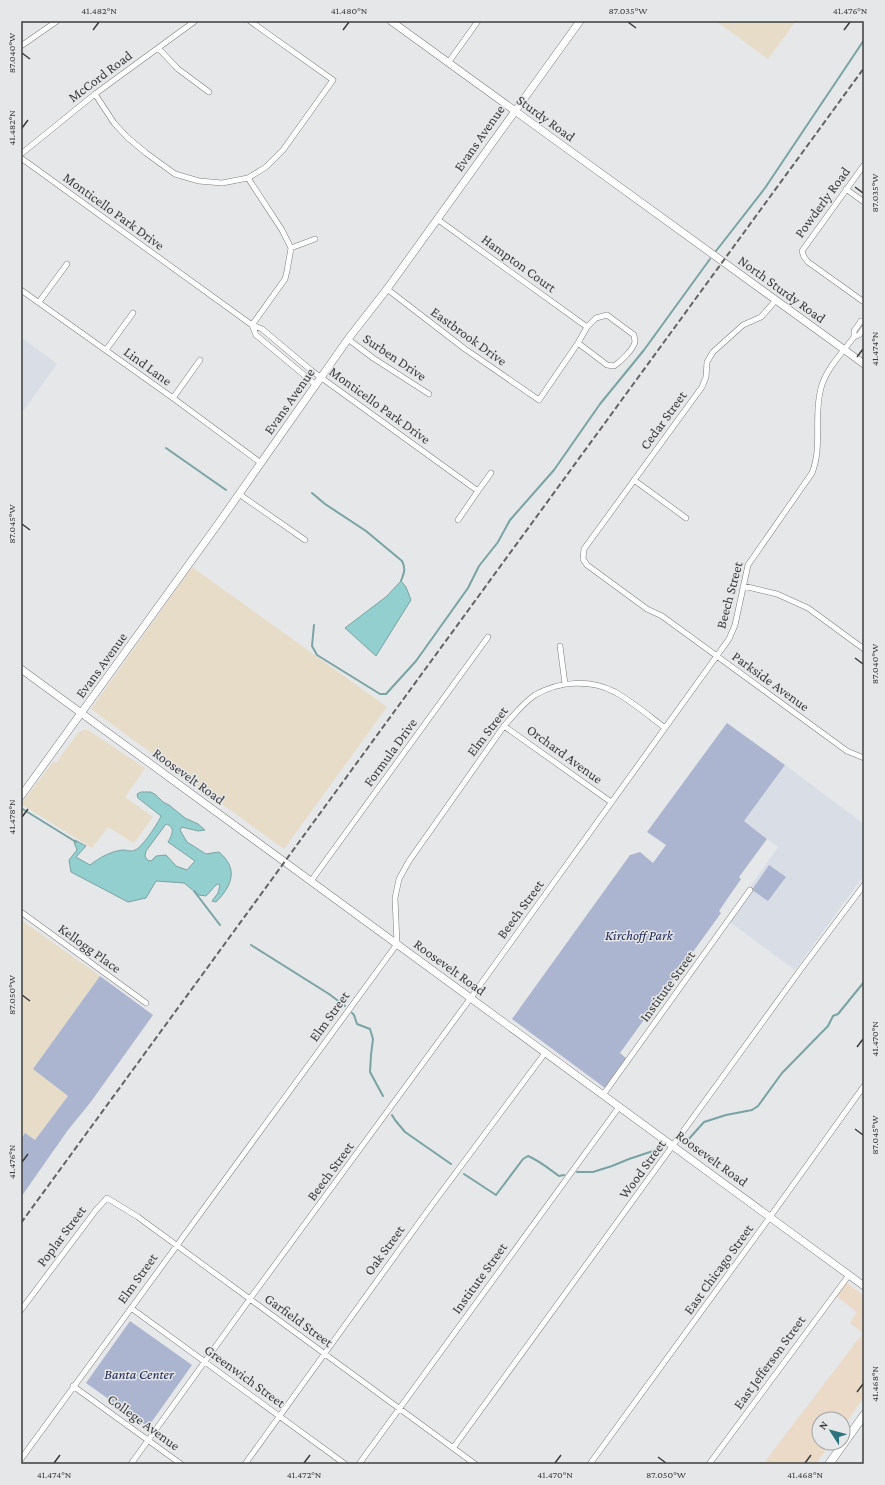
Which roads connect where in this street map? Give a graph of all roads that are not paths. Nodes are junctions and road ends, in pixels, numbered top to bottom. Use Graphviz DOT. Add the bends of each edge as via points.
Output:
graph roads {
  1 [pos="57,21"];
  2 [pos="196,21"];
  3 [pos="250,21"];
  4 [pos="391,21"];
  5 [pos="478,21"];
  6 [pos="580,21"];
  7 [pos="21,46"];
  8 [pos="158,48"];
  9 [pos="448,62"];
  10 [pos="209,92"];
  11 [pos="95,94"];
  12 [pos="514,111"];
  13 [pos="21,154"];
  14 [pos="21,158"];
  15 [pos="864,164"];
  16 [pos="248,178"];
  17 [pos="846,189"];
  18 [pos="864,202"];
  19 [pos="437,219"];
  20 [pos="685,235"];
  21 [pos="316,239"];
  22 [pos="291,248"];
  23 [pos="67,264"];
  24 [pos="386,289"];
  25 [pos="21,290"];
  26 [pos="776,300"];
  27 [pos="39,302"];
  28 [pos="864,302"];
  29 [pos="133,313"];
  30 [pos="864,321"];
  31 [pos="252,325"];
  32 [pos="587,327"];
  33 [pos="864,328"];
  34 [pos="854,337"];
  35 [pos="348,339"];
  36 [pos="578,343"];
  37 [pos="106,350"];
  38 [pos="844,350"];
  39 [pos="200,360"];
  40 [pos="864,364"];
  41 [pos="322,377"];
  42 [pos="316,385"];
  43 [pos="429,394"];
  44 [pos="173,398"];
  45 [pos="261,463"];
  46 [pos="491,474"];
  47 [pos="634,480"];
  48 [pos="478,491"];
  49 [pos="239,494"];
  50 [pos="686,518"];
  51 [pos="458,520"];
  52 [pos="305,540"];
  53 [pos="587,565"];
  54 [pos="743,586"];
  55 [pos="488,636"];
  56 [pos="560,646"];
  57 [pos="864,649"];
  58 [pos="717,656"];
  59 [pos="21,669"];
  60 [pos="565,684"];
  61 [pos="82,714"];
  62 [pos="504,726"];
  63 [pos="665,728"];
  64 [pos="864,758"];
  65 [pos="21,796"];
  66 [pos="611,802"];
  67 [pos="311,881"];
  68 [pos="864,885"];
  69 [pos="750,890"];
  70 [pos="21,912"];
  71 [pos="397,944"];
  72 [pos="471,998"];
  73 [pos="146,1003"];
  74 [pos="545,1053"];
  75 [pos="864,1086"];
  76 [pos="603,1095"];
  77 [pos="619,1107"];
  78 [pos="673,1146"];
  79 [pos="107,1198"];
  80 [pos="770,1217"];
  81 [pos="176,1245"];
  82 [pos="849,1275"];
  83 [pos="864,1286"];
  84 [pos="250,1299"];
  85 [pos="130,1308"];
  86 [pos="21,1310"];
  87 [pos="324,1353"];
  88 [pos="205,1362"];
  89 [pos="73,1386"];
  90 [pos="399,1408"];
  91 [pos="864,1415"];
  92 [pos="280,1416"];
  93 [pos="148,1441"];
  94 [pos="453,1448"];
  95 [pos="21,1459"];
  96 [pos="473,1463"];
  97 [pos="131,1464"];
  98 [pos="181,1464"];
  99 [pos="245,1464"];
  100 [pos="345,1464"];
  101 [pos="359,1464"];
  102 [pos="590,1464"];
  103 [pos="709,1464"];
  104 [pos="829,1464"];
  1 -- 7 [label="street"];
  2 -- 8 [label="street, McCord Road"];
  3 -- 16 [label="street" via="333,80 283,150 266,167"];
  4 -- 9 [label="street, Sturdy Road"];
  5 -- 9 [label="street"];
  6 -- 12 [label="street, Evans Avenue"];
  8 -- 10 [label="street" via="178,69"];
  8 -- 11 [label="street, McCord Road"];
  9 -- 12 [label="street, Sturdy Road"];
  11 -- 13 [label="street, McCord Road"];
  11 -- 16 [label="street" via="114,123 127,137 175,174 199,181 222,183"];
  12 -- 19 [label="street, Evans Avenue"];
  12 -- 20 [label="street, Sturdy Road"];
  14 -- 31 [label="street, Monticello Park Drive"];
  15 -- 17 [label="street, Powderly Road"];
  16 -- 22 [label="street"];
  17 -- 18 [label="street"];
  17 -- 28 [label="street, Powderly Road" via="804,247 802,254 808,262"];
  19 -- 24 [label="street, Evans Avenue"];
  19 -- 32 [label="street, Hampton Court"];
  20 -- 26 [label="street, North Sturdy Road"];
  21 -- 22 [label="street"];
  22 -- 31 [label="street" via="284,279"];
  23 -- 27 [label="street"];
  24 -- 35 [label="street, Evans Avenue"];
  24 -- 36 [label="street, Eastbrook Drive" via="465,349 539,400"];
  25 -- 27 [label="street, Lind Lane"];
  26 -- 38 [label="street, North Sturdy Road"];
  26 -- 47 [label="street, Cedar Street" via="765,314 743,325 710,355 702,387"];
  27 -- 37 [label="street, Lind Lane"];
  29 -- 37 [label="street"];
  30 -- 34 [label="street, Beech Street" via="861,321 854,331"];
  31 -- 41 [label="street, Monticello Park Drive" via="262,329"];
  31 -- 42 [label="street, Monticello Park Drive" via="256,335"];
  32 -- 36 [label="street"];
  32 -- 36 [label="street" via="596,318 607,316 634,335 635,342 614,366 607,365"];
  33 -- 34 [label="street, Beech Street"];
  34 -- 38 [label="street, Beech Street"];
  35 -- 41 [label="street, Evans Avenue"];
  35 -- 43 [label="street, Surben Drive"];
  37 -- 44 [label="street, Lind Lane"];
  38 -- 40 [label="street, North Sturdy Road"];
  38 -- 54 [label="street, Beech Street" via="830,368 820,389 816,460 812,473 750,560"];
  39 -- 44 [label="street"];
  41 -- 42 [label="street, Evans Avenue"];
  41 -- 48 [label="street, Monticello Park Drive"];
  42 -- 45 [label="street, Evans Avenue"];
  44 -- 45 [label="street, Lind Lane"];
  45 -- 49 [label="street, Evans Avenue"];
  46 -- 48 [label="street"];
  47 -- 50 [label="street"];
  47 -- 53 [label="street, Cedar Street" via="584,549 583,559"];
  48 -- 51 [label="street"];
  49 -- 52 [label="street"];
  49 -- 61 [label="street, Evans Avenue"];
  53 -- 58 [label="street, Parkside Avenue" via="646,609 662,616"];
  54 -- 57 [label="street" via="777,594 808,608"];
  54 -- 58 [label="street, Beech Street" via="735,625"];
  55 -- 67 [label="street, Formula Drive"];
  56 -- 60 [label="street"];
  58 -- 63 [label="street, Beech Street"];
  58 -- 64 [label="street, Parkside Avenue" via="847,751"];
  59 -- 61 [label="street, Roosevelt Road"];
  60 -- 62 [label="street, Elm Street" via="535,695 518,709"];
  60 -- 63 [label="street, Elm Street" via="590,684 606,689 621,696"];
  61 -- 65 [label="street, Evans Avenue"];
  61 -- 67 [label="street, Roosevelt Road"];
  62 -- 66 [label="street, Orchard Avenue"];
  62 -- 71 [label="street, Elm Street" via="399,879 395,898"];
  63 -- 66 [label="street, Beech Street"];
  66 -- 72 [label="street, Beech Street"];
  67 -- 71 [label="street, Roosevelt Road"];
  68 -- 78 [label="street, Wood Street"];
  69 -- 76 [label="street, Institute Street"];
  70 -- 73 [label="street, Kellogg Place"];
  71 -- 72 [label="street, Roosevelt Road"];
  71 -- 81 [label="street, Elm Street"];
  72 -- 74 [label="street, Roosevelt Road"];
  72 -- 84 [label="street, Beech Street"];
  74 -- 76 [label="street, Roosevelt Road"];
  74 -- 87 [label="street, Oak Street"];
  75 -- 80 [label="street, East Chicago Street"];
  76 -- 77 [label="street, Roosevelt Road"];
  77 -- 78 [label="street, Roosevelt Road"];
  77 -- 90 [label="street, Institute Street"];
  78 -- 80 [label="street, Roosevelt Road"];
  78 -- 94 [label="street, Wood Street"];
  79 -- 81 [label="street, Garfield Street"];
  79 -- 86 [label="street, Poplar Street"];
  80 -- 82 [label="street, Roosevelt Road"];
  80 -- 102 [label="street, East Chicago Street"];
  81 -- 84 [label="street, Garfield Street"];
  81 -- 85 [label="street, Elm Street"];
  82 -- 83 [label="street, Roosevelt Road"];
  82 -- 103 [label="street, East Jefferson Street"];
  84 -- 87 [label="street, Garfield Street"];
  84 -- 88 [label="street, Beech Street"];
  85 -- 88 [label="street, Greenwich Street"];
  85 -- 89 [label="street, Elm Street"];
  87 -- 90 [label="street, Garfield Street"];
  87 -- 92 [label="street, Oak Street"];
  88 -- 92 [label="street, Greenwich Street"];
  88 -- 93 [label="street, Beech Street"];
  89 -- 93 [label="street, College Avenue"];
  89 -- 95 [label="street, Elm Street"];
  90 -- 94 [label="street, Garfield Street"];
  90 -- 101 [label="street, Institute Street"];
  91 -- 104 [label="main road"];
  92 -- 99 [label="street, Oak Street"];
  92 -- 100 [label="street, Greenwich Street"];
  93 -- 97 [label="street, Beech Street"];
  93 -- 98 [label="street, College Avenue"];
  94 -- 96 [label="street, Garfield Street"];
}
